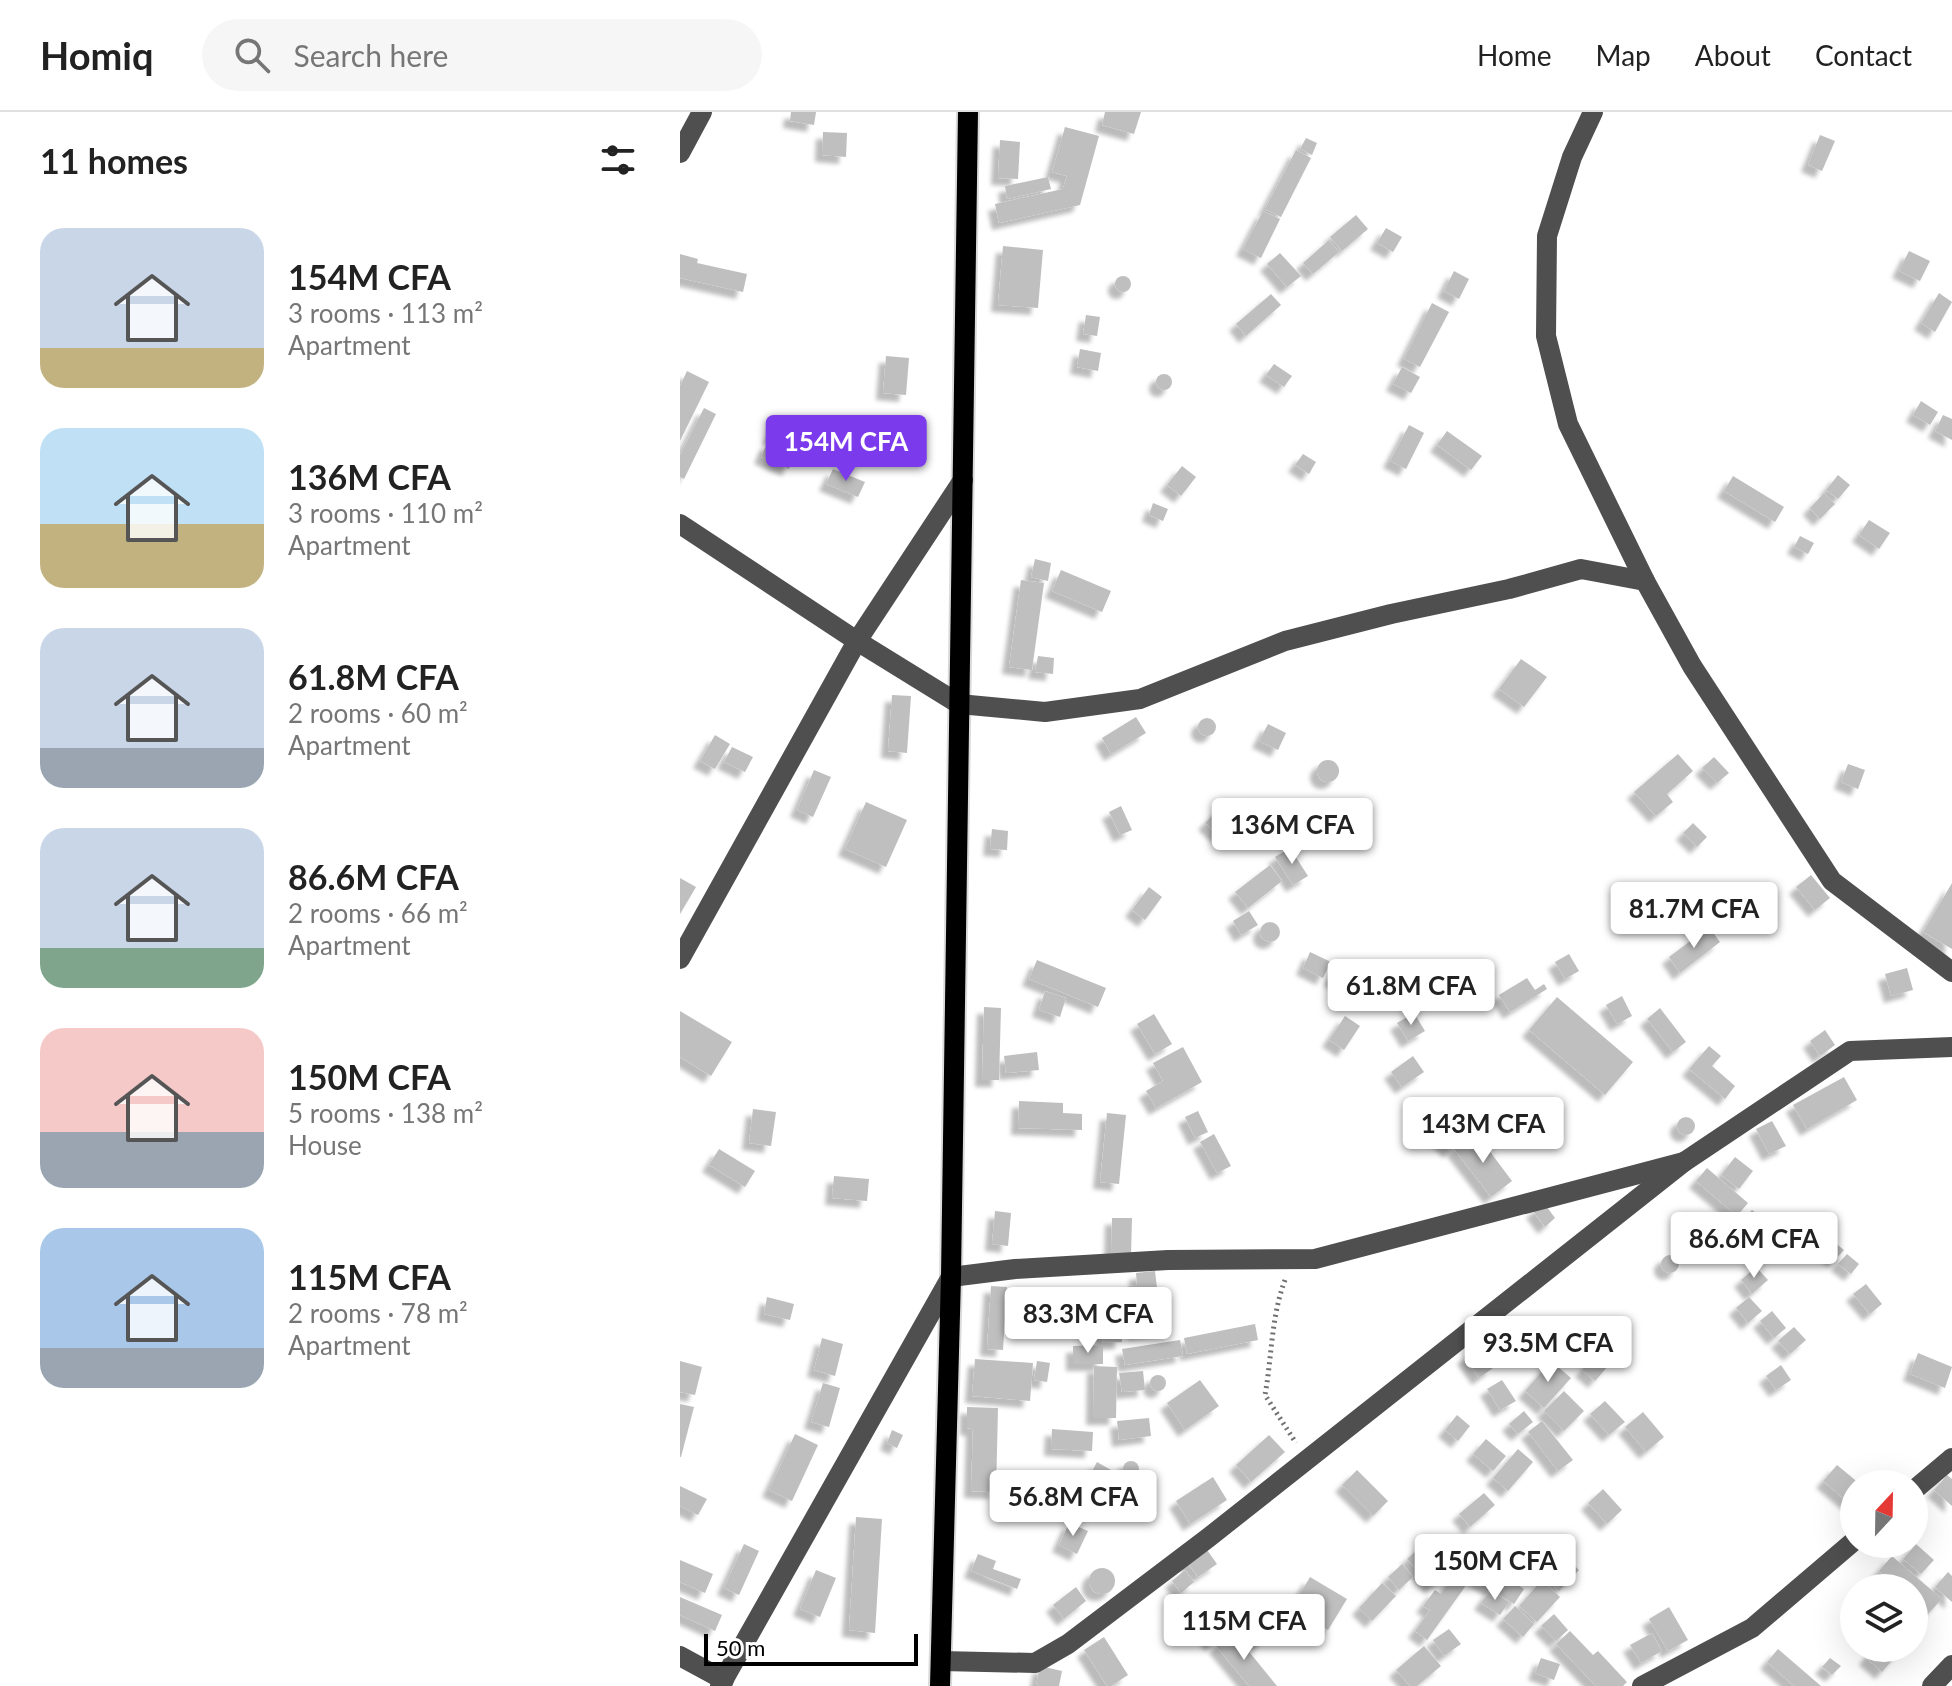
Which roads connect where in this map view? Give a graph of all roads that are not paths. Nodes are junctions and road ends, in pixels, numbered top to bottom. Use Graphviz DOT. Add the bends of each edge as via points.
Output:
graph roads {
  1 [pos="702,112"];
  2 [pos="968,112"];
  3 [pos="1593,112"];
  4 [pos="680,153"];
  5 [pos="963,480"];
  6 [pos="680,524"];
  7 [pos="1645,581"];
  8 [pos="857,641"];
  9 [pos="959,704"];
  10 [pos="680,959"];
  11 [pos="1952,972"];
  12 [pos="1952,1047"];
  13 [pos="1684,1162"];
  14 [pos="951,1277"];
  15 [pos="1952,1458"];
  16 [pos="1928,1478"];
  17 [pos="1840,1553"];
  18 [pos="680,1656"];
  19 [pos="941,1661"];
  20 [pos="1952,1665"];
  21 [pos="722,1683"];
  22 [pos="940,1686"];
  23 [pos="1642,1686"];
  24 [pos="1932,1686"];
  1 -- 4 [label="street"];
  2 -- 5 [label="main road"];
  3 -- 7 [label="street" via="1572,157 1547,236 1546,336 1568,424"];
  5 -- 8 [label="street"];
  5 -- 9 [label="main road"];
  6 -- 8 [label="street"];
  7 -- 9 [label="street" via="1581,569 1285,641 1140,699 1045,712"];
  7 -- 11 [label="street" via="1692,666 1832,881"];
  8 -- 9 [label="street"];
  8 -- 10 [label="street"];
  9 -- 14 [label="main road"];
  12 -- 13 [label="street" via="1850,1051"];
  13 -- 14 [label="street" via="1315,1259 1168,1260"];
  13 -- 19 [label="street" via="1068,1644 1035,1663"];
  14 -- 19 [label="main road"];
  14 -- 21 [label="street"];
  15 -- 16 [label="street"];
  17 -- 23 [label="street" via="1752,1628"];
  18 -- 21 [label="street"];
  19 -- 22 [label="main road"];
  20 -- 24 [label="street"];
}
